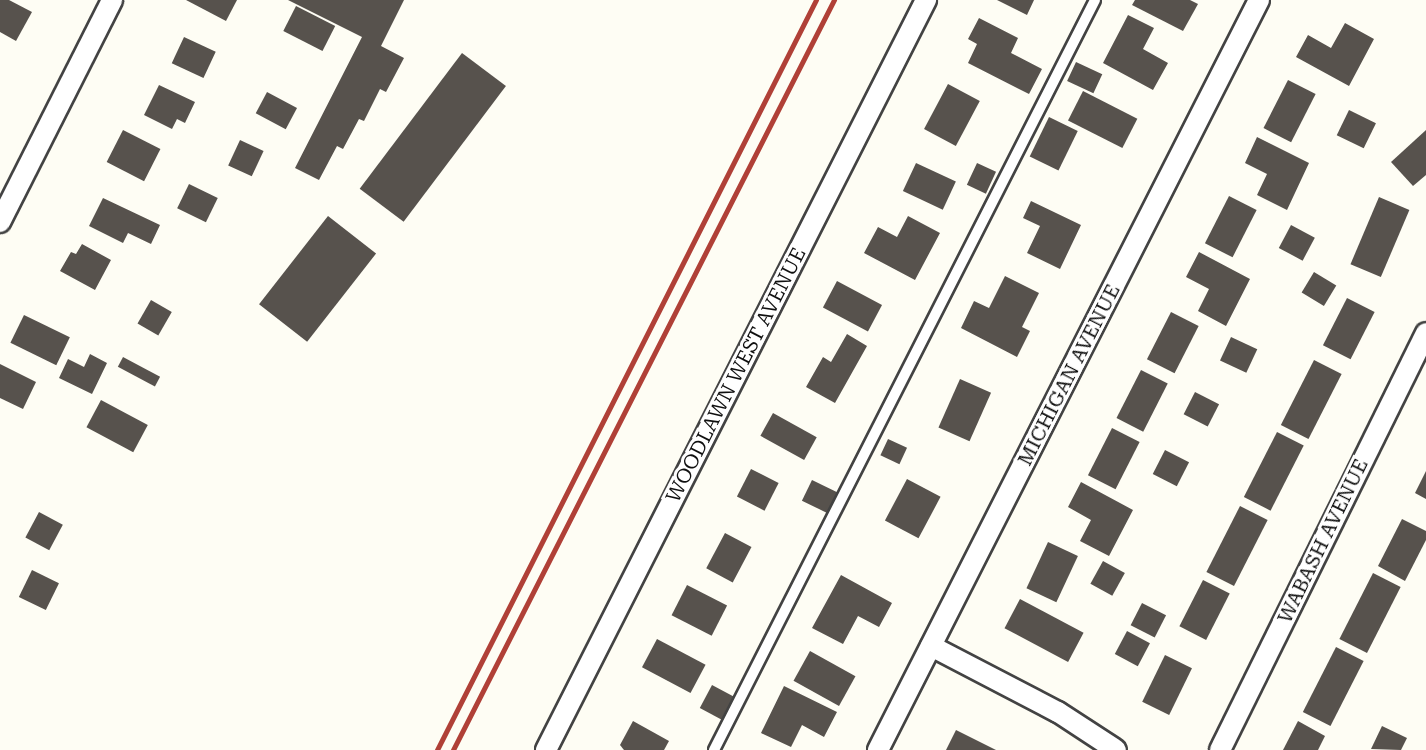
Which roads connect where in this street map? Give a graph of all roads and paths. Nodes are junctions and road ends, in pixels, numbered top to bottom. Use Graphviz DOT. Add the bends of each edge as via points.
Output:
graph roads {
  1 [pos="112,0"];
  2 [pos="927,0"];
  3 [pos="1095,0"];
  4 [pos="1259,0"];
  5 [pos="0,222"];
  6 [pos="1426,333"];
  7 [pos="931,646"];
  8 [pos="546,750"];
  9 [pos="714,750"];
  10 [pos="878,750"];
  11 [pos="1116,750"];
  12 [pos="1220,750"];
  1 -- 5 [label="street"];
  2 -- 8 [label="street, WOODLAWN WEST AVENUE"];
  3 -- 9 [label="lane"];
  4 -- 7 [label="street, MICHIGAN AVENUE"];
  6 -- 12 [label="street, WABASH AVENUE"];
  7 -- 10 [label="street, MICHIGAN AVENUE"];
  7 -- 11 [label="street" via="1058,712"];
}
